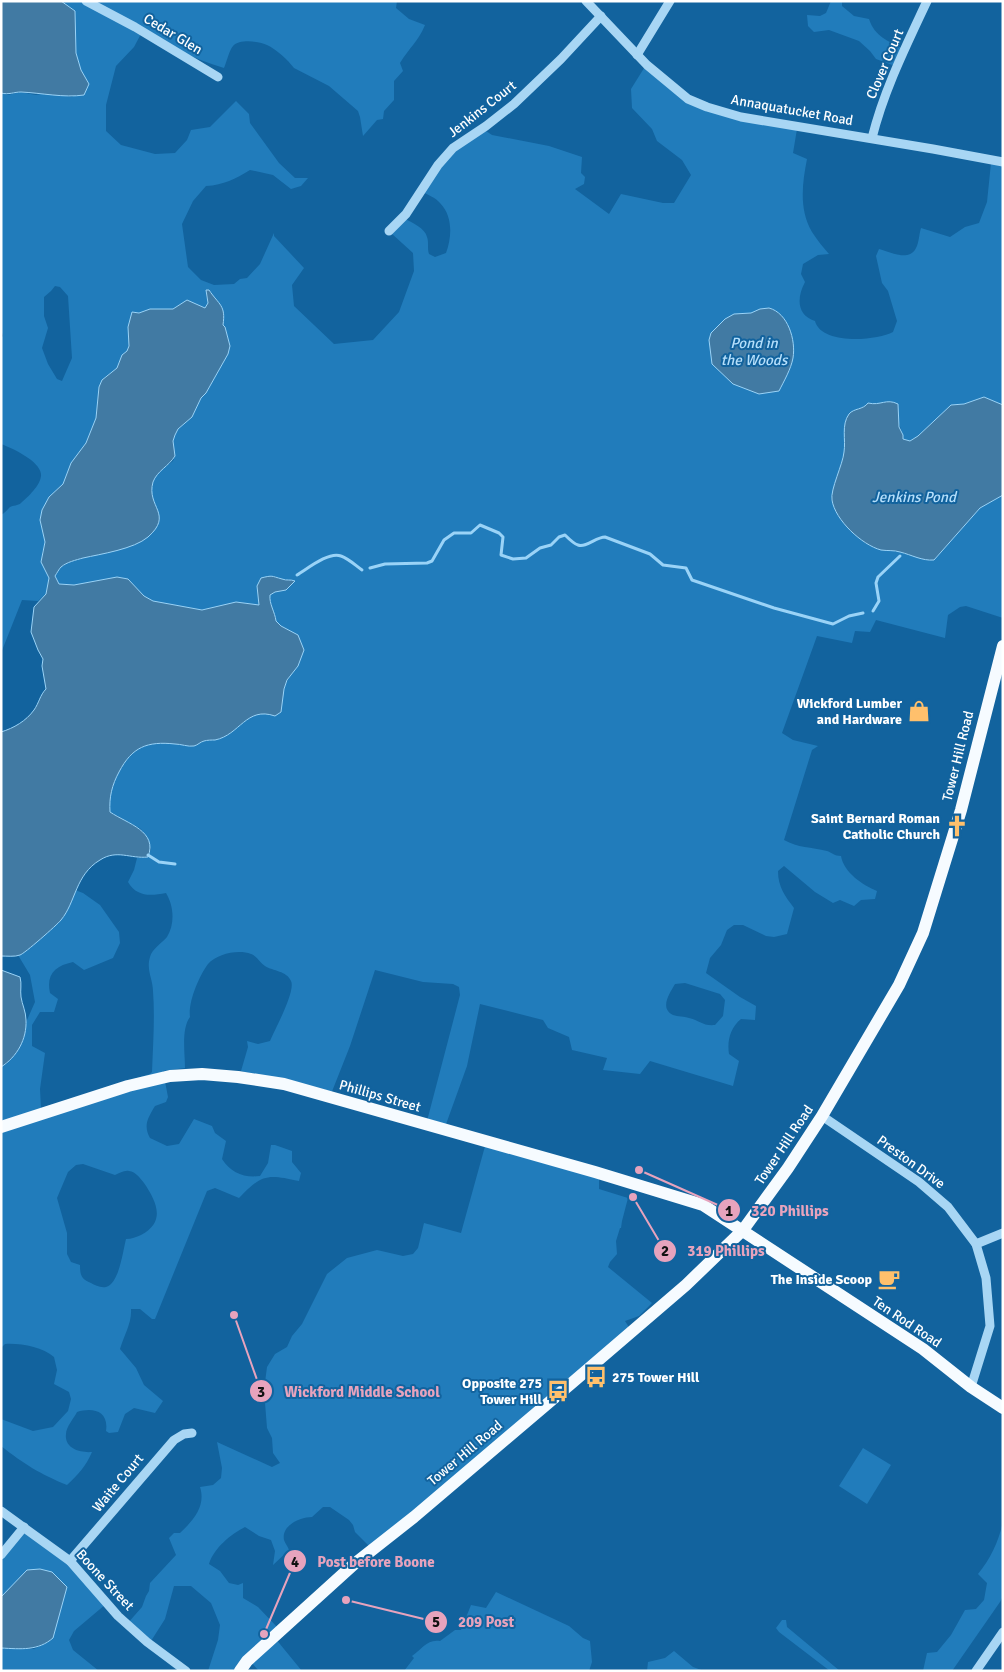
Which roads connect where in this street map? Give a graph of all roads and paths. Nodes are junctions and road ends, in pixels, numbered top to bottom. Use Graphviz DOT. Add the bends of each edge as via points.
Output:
graph roads {
  1 [pos="86,1"];
  2 [pos="586,1"];
  3 [pos="670,1"];
  4 [pos="927,1"];
  5 [pos="601,16"];
  6 [pos="637,55"];
  7 [pos="218,77"];
  8 [pos="872,138"];
  9 [pos="1003,162"];
  10 [pos="389,231"];
  11 [pos="1003,646"];
  12 [pos="822,1116"];
  13 [pos="1,1127"];
  14 [pos="743,1230"];
  15 [pos="1003,1233"];
  16 [pos="976,1244"];
  17 [pos="971,1387"];
  18 [pos="1003,1408"];
  19 [pos="192,1433"];
  20 [pos="1,1511"];
  21 [pos="24,1527"];
  22 [pos="1,1555"];
  23 [pos="70,1561"];
  24 [pos="1003,1632"];
  25 [pos="186,1671"];
  26 [pos="240,1671"];
  27 [pos="976,1671"];
  1 -- 7 [label="street, Cedar Glen"];
  2 -- 5 [label="street, Annaquatucket Road"];
  3 -- 6 [label="street"];
  4 -- 8 [label="street, Clover Court" via="896,66"];
  5 -- 6 [label="street, Annaquatucket Road"];
  5 -- 10 [label="street, Jenkins Court" via="514,104 453,148 406,214"];
  6 -- 8 [label="street, Annaquatucket Road" via="688,99 708,107 741,117"];
  8 -- 9 [label="street, Annaquatucket Road"];
  11 -- 12 [label="main road, Tower Hill Road" via="960,810 923,932 899,985"];
  12 -- 14 [label="main road, Tower Hill Road"];
  12 -- 16 [label="street, Preston Drive" via="919,1182 948,1207"];
  13 -- 14 [label="main road, Phillips Street" via="128,1086 170,1076 238,1077 284,1084 647,1187 704,1206"];
  14 -- 17 [label="main road, Ten Rod Road" via="923,1349"];
  14 -- 26 [label="main road, Tower Hill Road" via="686,1285 414,1517 353,1565"];
  15 -- 16 [label="street"];
  16 -- 17 [label="street, Preston Drive" via="986,1278 990,1326"];
  17 -- 18 [label="main road, Ten Rod Road"];
  19 -- 23 [label="street, Waite Court" via="174,1440"];
  20 -- 21 [label="street, Boone Street"];
  21 -- 22 [label="street"];
  21 -- 23 [label="street, Boone Street"];
  23 -- 25 [label="street, Boone Street" via="118,1616 146,1642"];
  24 -- 27 [label="street"];
}
